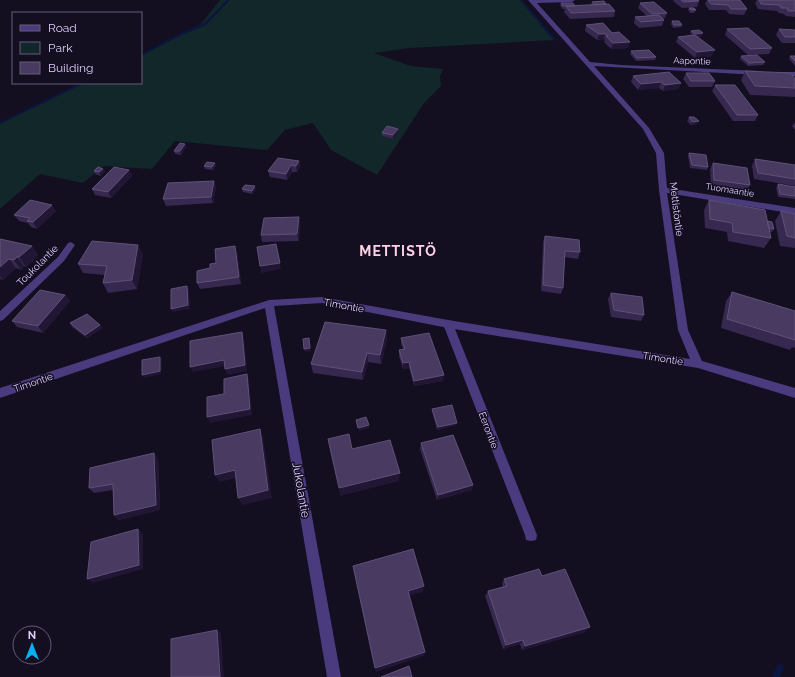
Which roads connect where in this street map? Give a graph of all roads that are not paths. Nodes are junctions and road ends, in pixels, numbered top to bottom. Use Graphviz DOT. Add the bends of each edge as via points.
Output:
graph roads {
  1 [pos="572,0"];
  2 [pos="532,1"];
  3 [pos="589,64"];
  4 [pos="763,73"];
  5 [pos="771,73"];
  6 [pos="795,74"];
  7 [pos="663,190"];
  8 [pos="795,211"];
  9 [pos="71,245"];
  10 [pos="269,303"];
  11 [pos="0,317"];
  12 [pos="448,324"];
  13 [pos="698,364"];
  14 [pos="0,393"];
  15 [pos="795,393"];
  16 [pos="530,536"];
  17 [pos="334,677"];
  1 -- 2 [label="street"];
  2 -- 3 [label="street, Mettistöntie"];
  3 -- 4 [label="street, Aapontie"];
  3 -- 7 [label="street, Mettistöntie" via="646,128 660,152"];
  5 -- 6 [label="street"];
  7 -- 8 [label="street, Tuomaantie"];
  7 -- 13 [label="street, Mettistöntie" via="683,330"];
  9 -- 11 [label="street, Toukolantie" via="61,259"];
  10 -- 12 [label="street, Timontie" via="322,300"];
  10 -- 14 [label="street, Timontie"];
  10 -- 17 [label="street, Jukolantie"];
  12 -- 13 [label="street, Timontie"];
  12 -- 16 [label="street, Eerontie"];
  13 -- 15 [label="street"];
}
